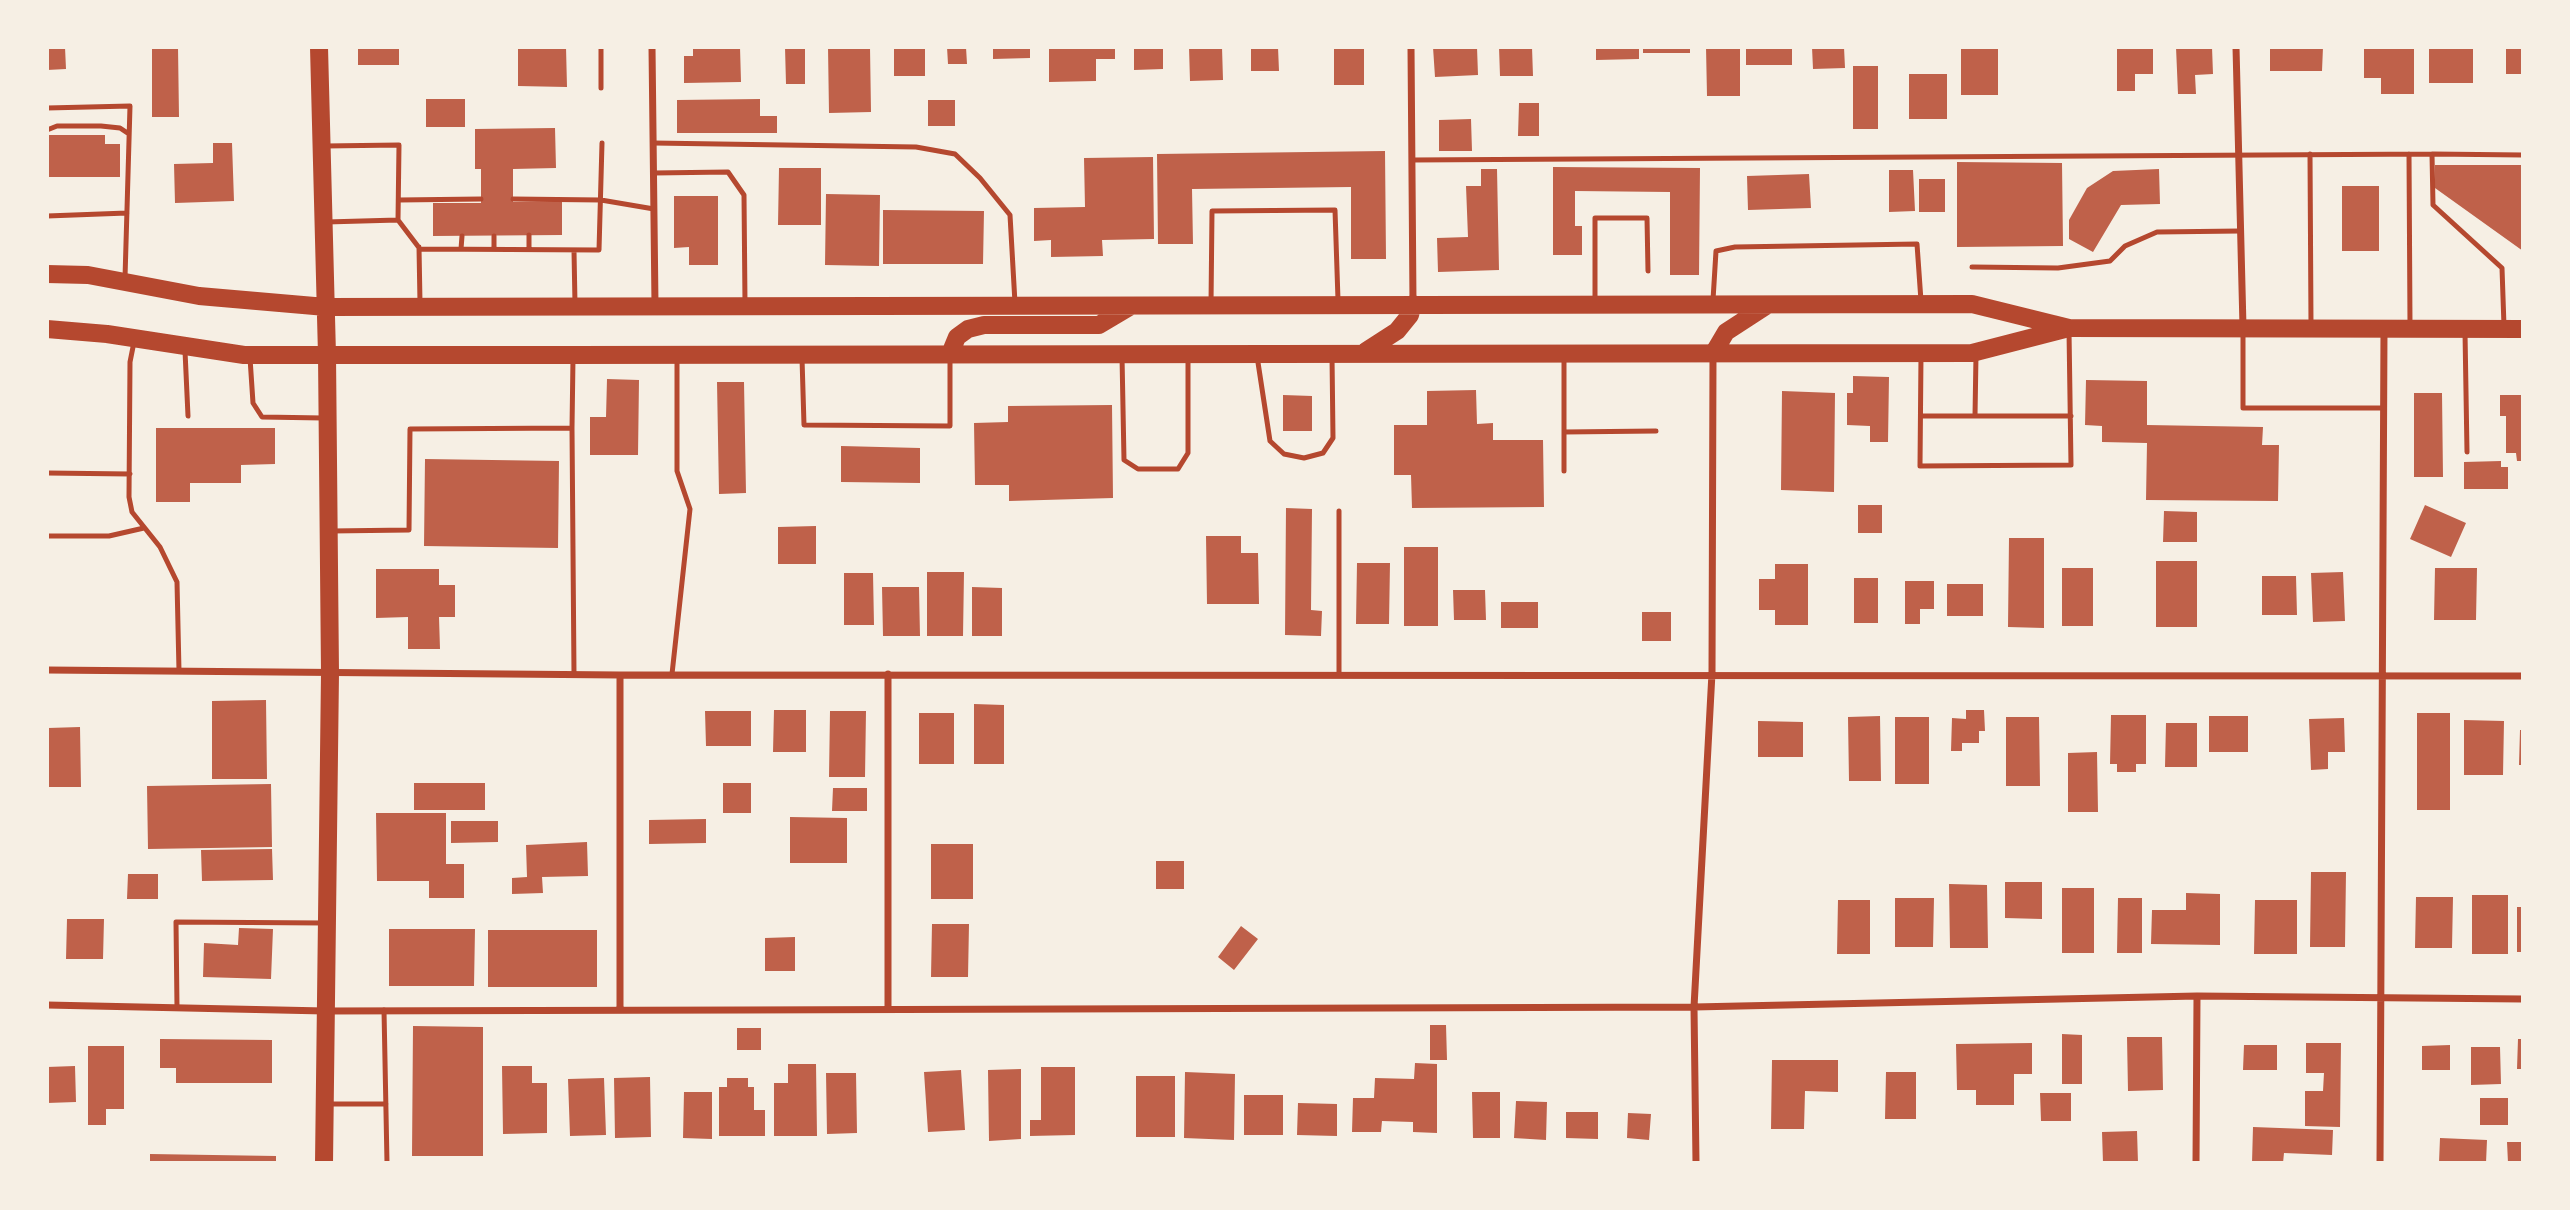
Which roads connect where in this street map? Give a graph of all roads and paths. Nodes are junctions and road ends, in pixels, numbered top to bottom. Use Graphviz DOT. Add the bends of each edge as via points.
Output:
graph roads {
  1 [pos="319,47"];
  2 [pos="600,47"];
  3 [pos="652,47"];
  4 [pos="1411,47"];
  5 [pos="2236,47"];
  6 [pos="601,88"];
  7 [pos="47,108"];
  8 [pos="47,130"];
  9 [pos="129,134"];
  10 [pos="602,143"];
  11 [pos="653,143"];
  12 [pos="322,146"];
  13 [pos="2310,154"];
  14 [pos="2409,154"];
  15 [pos="2432,154"];
  16 [pos="2239,155"];
  17 [pos="2523,155"];
  18 [pos="1412,160"];
  19 [pos="653,173"];
  20 [pos="481,199"];
  21 [pos="513,199"];
  22 [pos="399,200"];
  23 [pos="601,200"];
  24 [pos="654,209"];
  25 [pos="127,213"];
  26 [pos="47,216"];
  27 [pos="398,219"];
  28 [pos="324,223"];
  29 [pos="2241,231"];
  30 [pos="529,235"];
  31 [pos="461,236"];
  32 [pos="494,236"];
  33 [pos="419,247"];
  34 [pos="461,249"];
  35 [pos="494,249"];
  36 [pos="529,249"];
  37 [pos="574,251"];
  38 [pos="1972,267"];
  39 [pos="1648,271"];
  40 [pos="47,274"];
  41 [pos="125,281"];
  42 [pos="1134,304"];
  43 [pos="1211,304"];
  44 [pos="1338,304"];
  45 [pos="1413,304"];
  46 [pos="1595,304"];
  47 [pos="1712,304"];
  48 [pos="1922,304"];
  49 [pos="1015,305"];
  50 [pos="1769,305"];
  51 [pos="575,306"];
  52 [pos="655,306"];
  53 [pos="746,306"];
  54 [pos="326,307"];
  55 [pos="420,307"];
  56 [pos="2069,328"];
  57 [pos="2243,328"];
  58 [pos="2311,328"];
  59 [pos="2384,328"];
  60 [pos="2410,328"];
  61 [pos="47,329"];
  62 [pos="2465,329"];
  63 [pos="2514,329"];
  64 [pos="134,339"];
  65 [pos="185,348"];
  66 [pos="1976,351"];
  67 [pos="1122,353"];
  68 [pos="1188,353"];
  69 [pos="1257,353"];
  70 [pos="1332,353"];
  71 [pos="1363,353"];
  72 [pos="1564,353"];
  73 [pos="1921,353"];
  74 [pos="677,354"];
  75 [pos="802,354"];
  76 [pos="950,354"];
  77 [pos="1713,354"];
  78 [pos="249,355"];
  79 [pos="327,355"];
  80 [pos="573,355"];
  81 [pos="2383,408"];
  82 [pos="188,416"];
  83 [pos="1921,416"];
  84 [pos="1975,416"];
  85 [pos="2071,416"];
  86 [pos="328,419"];
  87 [pos="572,428"];
  88 [pos="1656,431"];
  89 [pos="1564,432"];
  90 [pos="2467,452"];
  91 [pos="1564,471"];
  92 [pos="47,473"];
  93 [pos="130,474"];
  94 [pos="1339,511"];
  95 [pos="144,528"];
  96 [pos="329,531"];
  97 [pos="47,536"];
  98 [pos="47,670"];
  99 [pos="179,671"];
  100 [pos="330,673"];
  101 [pos="1339,673"];
  102 [pos="1712,673"];
  103 [pos="574,674"];
  104 [pos="672,674"];
  105 [pos="888,674"];
  106 [pos="620,675"];
  107 [pos="2380,676"];
  108 [pos="2523,676"];
  109 [pos="327,923"];
  110 [pos="2197,996"];
  111 [pos="2381,998"];
  112 [pos="2523,999"];
  113 [pos="47,1005"];
  114 [pos="177,1007"];
  115 [pos="1694,1007"];
  116 [pos="620,1009"];
  117 [pos="888,1009"];
  118 [pos="384,1010"];
  119 [pos="325,1011"];
  120 [pos="325,1104"];
  121 [pos="386,1104"];
  122 [pos="324,1163"];
  123 [pos="387,1163"];
  124 [pos="1696,1163"];
  125 [pos="2196,1163"];
  126 [pos="2380,1163"];
  1 -- 12 [label="main road"];
  2 -- 6 [label="lane"];
  3 -- 11 [label="street"];
  4 -- 18 [label="street"];
  5 -- 16 [label="street"];
  7 -- 9 [label="lane" via="130,106"];
  8 -- 9 [label="lane" via="101,127 120,128"];
  9 -- 25 [label="lane"];
  10 -- 23 [label="lane"];
  11 -- 19 [label="street"];
  11 -- 49 [label="lane" via="916,147 955,154 1010,215"];
  12 -- 22 [label="lane" via="399,145"];
  12 -- 28 [label="main road"];
  13 -- 14 [label="lane"];
  13 -- 16 [label="lane"];
  13 -- 58 [label="lane"];
  14 -- 15 [label="lane"];
  14 -- 60 [label="lane"];
  15 -- 17 [label="lane"];
  15 -- 63 [label="lane" via="2434,205 2502,268"];
  16 -- 18 [label="lane"];
  16 -- 29 [label="street"];
  18 -- 45 [label="street"];
  19 -- 24 [label="street"];
  19 -- 53 [label="lane" via="728,172 744,195"];
  20 -- 22 [label="lane"];
  21 -- 23 [label="lane"];
  22 -- 27 [label="lane"];
  23 -- 24 [label="lane"];
  23 -- 37 [label="lane" via="599,250"];
  24 -- 52 [label="street"];
  25 -- 26 [label="lane"];
  25 -- 41 [label="lane"];
  27 -- 28 [label="lane"];
  27 -- 33 [label="lane"];
  28 -- 54 [label="main road"];
  29 -- 38 [label="lane" via="2157,232 2125,246 2110,261 2059,268"];
  29 -- 57 [label="street"];
  30 -- 36 [label="lane"];
  31 -- 34 [label="lane"];
  32 -- 35 [label="lane"];
  33 -- 34 [label="lane"];
  33 -- 55 [label="lane"];
  34 -- 35 [label="lane"];
  35 -- 36 [label="lane"];
  36 -- 37 [label="lane"];
  37 -- 51 [label="lane"];
  39 -- 46 [label="lane" via="1647,218 1595,218"];
  40 -- 41 [label="main road"];
  41 -- 54 [label="main road" via="199,296"];
  42 -- 43 [label="main road"];
  42 -- 49 [label="main road"];
  42 -- 76 [label="main road" via="1099,325 968,329 957,338"];
  43 -- 44 [label="main road"];
  43 -- 44 [label="lane" via="1213,211 1335,210"];
  44 -- 45 [label="main road"];
  45 -- 46 [label="main road"];
  45 -- 71 [label="main road" via="1397,331"];
  46 -- 47 [label="main road"];
  47 -- 48 [label="lane" via="1716,251 1917,244"];
  47 -- 50 [label="main road"];
  48 -- 50 [label="main road"];
  48 -- 56 [label="main road" via="1972,304"];
  49 -- 53 [label="main road"];
  50 -- 77 [label="main road" via="1726,332"];
  51 -- 52 [label="main road"];
  51 -- 55 [label="main road"];
  52 -- 53 [label="main road"];
  54 -- 55 [label="main road"];
  54 -- 79 [label="main road"];
  56 -- 57 [label="main road"];
  56 -- 66 [label="main road"];
  56 -- 85 [label="lane"];
  57 -- 58 [label="main road"];
  57 -- 81 [label="lane" via="2244,408"];
  58 -- 59 [label="main road"];
  59 -- 60 [label="main road"];
  59 -- 81 [label="street"];
  60 -- 62 [label="main road"];
  61 -- 64 [label="main road"];
  62 -- 63 [label="main road"];
  62 -- 90 [label="lane"];
  64 -- 65 [label="main road"];
  64 -- 93 [label="lane"];
  65 -- 78 [label="main road"];
  65 -- 82 [label="lane"];
  66 -- 73 [label="main road"];
  66 -- 84 [label="lane"];
  67 -- 68 [label="main road"];
  67 -- 68 [label="lane" via="1124,460 1138,469 1178,469 1188,453"];
  67 -- 76 [label="main road"];
  68 -- 69 [label="main road"];
  69 -- 70 [label="main road"];
  69 -- 70 [label="lane" via="1270,441 1284,454 1304,458 1322,453 1333,438"];
  70 -- 71 [label="main road"];
  71 -- 72 [label="main road"];
  72 -- 77 [label="main road"];
  72 -- 89 [label="lane"];
  73 -- 77 [label="main road"];
  73 -- 83 [label="lane"];
  74 -- 75 [label="main road"];
  74 -- 80 [label="main road"];
  74 -- 104 [label="lane" via="677,471 690,509"];
  75 -- 76 [label="main road"];
  75 -- 76 [label="lane" via="804,425 950,426"];
  77 -- 102 [label="street"];
  78 -- 79 [label="main road"];
  78 -- 86 [label="lane" via="253,403 262,417"];
  79 -- 80 [label="main road"];
  79 -- 86 [label="main road"];
  80 -- 87 [label="lane"];
  81 -- 107 [label="street"];
  83 -- 84 [label="lane"];
  83 -- 85 [label="lane" via="1920,466 2071,465"];
  84 -- 85 [label="lane"];
  86 -- 96 [label="main road"];
  87 -- 96 [label="lane" via="410,429 409,530"];
  87 -- 103 [label="lane"];
  88 -- 89 [label="lane"];
  89 -- 91 [label="lane"];
  92 -- 93 [label="lane"];
  93 -- 95 [label="lane" via="132,512"];
  94 -- 101 [label="lane"];
  95 -- 97 [label="lane" via="109,536"];
  95 -- 99 [label="lane" via="160,547 177,582"];
  96 -- 100 [label="main road"];
  98 -- 99 [label="street"];
  99 -- 100 [label="street"];
  100 -- 103 [label="street"];
  100 -- 109 [label="main road"];
  101 -- 102 [label="street"];
  101 -- 105 [label="street"];
  102 -- 107 [label="street"];
  102 -- 115 [label="street"];
  103 -- 106 [label="street"];
  104 -- 105 [label="street"];
  104 -- 106 [label="street"];
  105 -- 117 [label="street"];
  106 -- 116 [label="street"];
  107 -- 108 [label="street"];
  107 -- 111 [label="street"];
  109 -- 114 [label="lane" via="176,922"];
  109 -- 119 [label="main road"];
  110 -- 111 [label="street"];
  110 -- 115 [label="street"];
  110 -- 125 [label="street"];
  111 -- 112 [label="street"];
  111 -- 126 [label="street"];
  113 -- 114 [label="street"];
  114 -- 119 [label="street"];
  115 -- 117 [label="street"];
  115 -- 124 [label="street"];
  116 -- 117 [label="street"];
  116 -- 118 [label="street"];
  118 -- 119 [label="street"];
  118 -- 121 [label="lane"];
  119 -- 120 [label="main road"];
  120 -- 121 [label="lane"];
  120 -- 122 [label="main road"];
  121 -- 123 [label="lane"];
}
